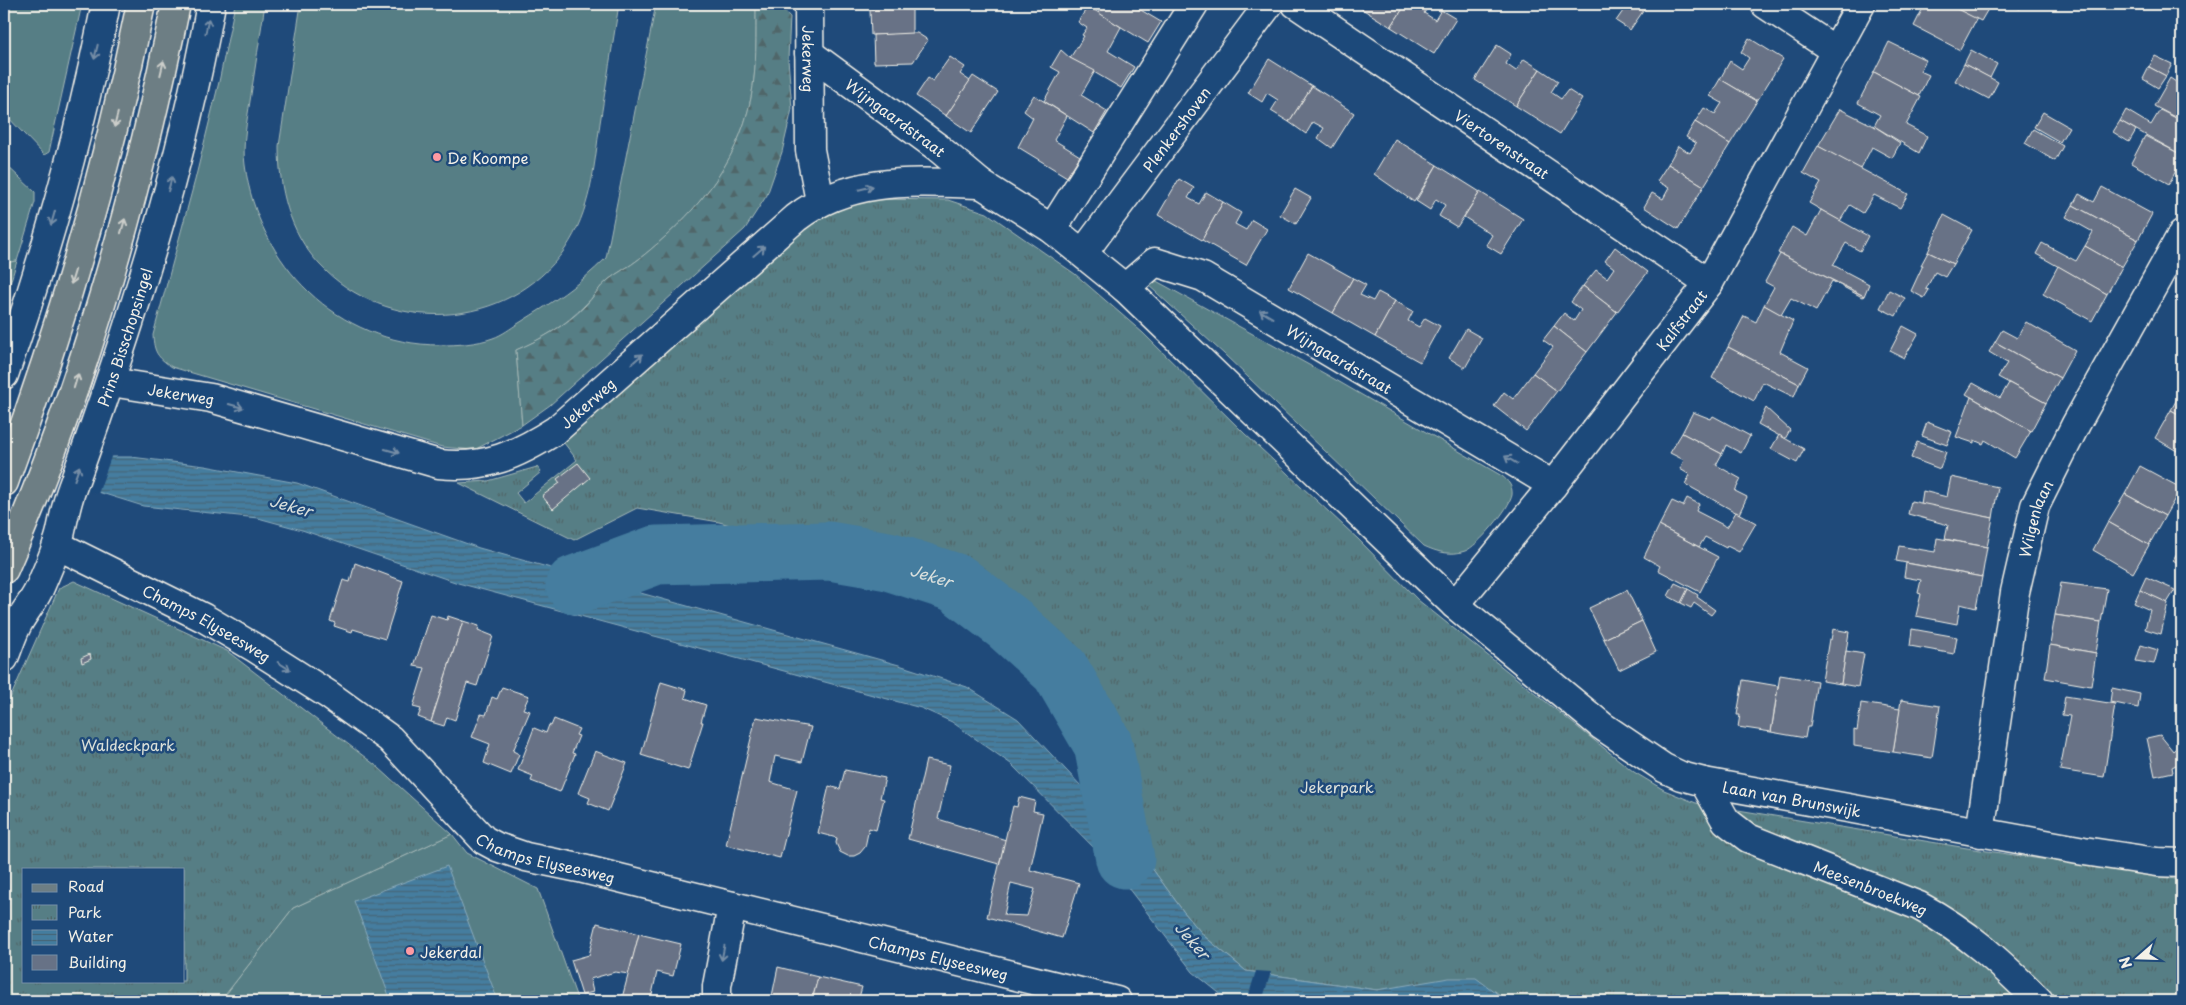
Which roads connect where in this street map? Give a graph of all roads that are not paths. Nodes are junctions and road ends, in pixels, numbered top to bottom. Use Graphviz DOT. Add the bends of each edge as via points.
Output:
graph roads {
  1 [pos="106,4"];
  2 [pos="141,4"];
  3 [pos="176,4"];
  4 [pos="212,4"];
  5 [pos="809,4"];
  6 [pos="1194,4"];
  7 [pos="1269,4"];
  8 [pos="1296,4"];
  9 [pos="1765,4"];
  10 [pos="1861,4"];
  11 [pos="1836,51"];
  12 [pos="809,53"];
  13 [pos="980,184"];
  14 [pos="820,201"];
  15 [pos="1052,230"];
  16 [pos="2182,234"];
  17 [pos="1083,253"];
  18 [pos="1709,283"];
  19 [pos="1125,288"];
  20 [pos="4,375"];
  21 [pos="111,382"];
  22 [pos="4,482"];
  23 [pos="1553,485"];
  24 [pos="57,545"];
  25 [pos="4,569"];
  26 [pos="1455,604"];
  27 [pos="4,658"];
  28 [pos="1704,782"];
  29 [pos="1980,833"];
  30 [pos="2182,863"];
  31 [pos="732,906"];
  32 [pos="1027,991"];
  33 [pos="717,1001"];
  34 [pos="1117,1001"];
  35 [pos="2039,1001"];
  1 -- 20 [label="street, one-way" via="66,172"];
  2 -- 22 [label="main road, one-way" via="100,183 56,332"];
  25 -- 3 [label="main road, one-way" via="60,427 97,316 129,206"];
  21 -- 4 [label="street, Prins Bisschopsingel, one-way" via="169,189"];
  5 -- 12 [label="street, Jekerweg"];
  6 -- 15 [label="street"];
  7 -- 17 [label="street, Plenkershoven"];
  8 -- 18 [label="street, Viertorenstraat"];
  9 -- 11 [label="street"];
  10 -- 11 [label="street, Kalfstraat"];
  11 -- 18 [label="street, Kalfstraat"];
  12 -- 13 [label="street, Wijngaardstraat" via="937,147"];
  12 -- 14 [label="street, Jekerweg" via="810,150"];
  14 -- 13 [label="street, one-way" via="899,182"];
  13 -- 15 [label="street, Wijngaardstraat"];
  21 -- 14 [label="street, Jekerweg, one-way" via="211,398 439,464 489,463 532,445 556,430 789,224"];
  15 -- 17 [label="street, Wijngaardstraat"];
  16 -- 29 [label="street, Wilgenlaan" via="2076,424 2035,506 2015,592"];
  17 -- 19 [label="street, Wijngaardstraat"];
  18 -- 23 [label="street, Kalfstraat"];
  23 -- 19 [label="street, Wijngaardstraat, one-way" via="1203,277 1155,262"];
  19 -- 26 [label="street, Wijngaardstraat"];
  24 -- 21 [label="street, Prins Bisschopsingel, one-way" via="65,507"];
  23 -- 26 [label="street, Kalfstraat"];
  24 -- 27 [label="street, Prins Bisschopsingel"];
  24 -- 31 [label="street, Champs Elyseesweg, one-way" via="204,618 305,679 390,738 474,832 497,847 526,857"];
  26 -- 28 [label="street, Laan van Brunswijk" via="1602,726 1650,760 1681,776"];
  28 -- 29 [label="street, Laan van Brunswijk"];
  28 -- 35 [label="street, Meesenbroekweg" via="1726,821 1748,838 1919,906 1941,918 1996,958"];
  29 -- 30 [label="street, Laan van Brunswijk" via="2093,853"];
  31 -- 32 [label="street, Champs Elyseesweg"];
  31 -- 33 [label="street, one-way"];
  32 -- 34 [label="street, Champs Elyseesweg"];
}
